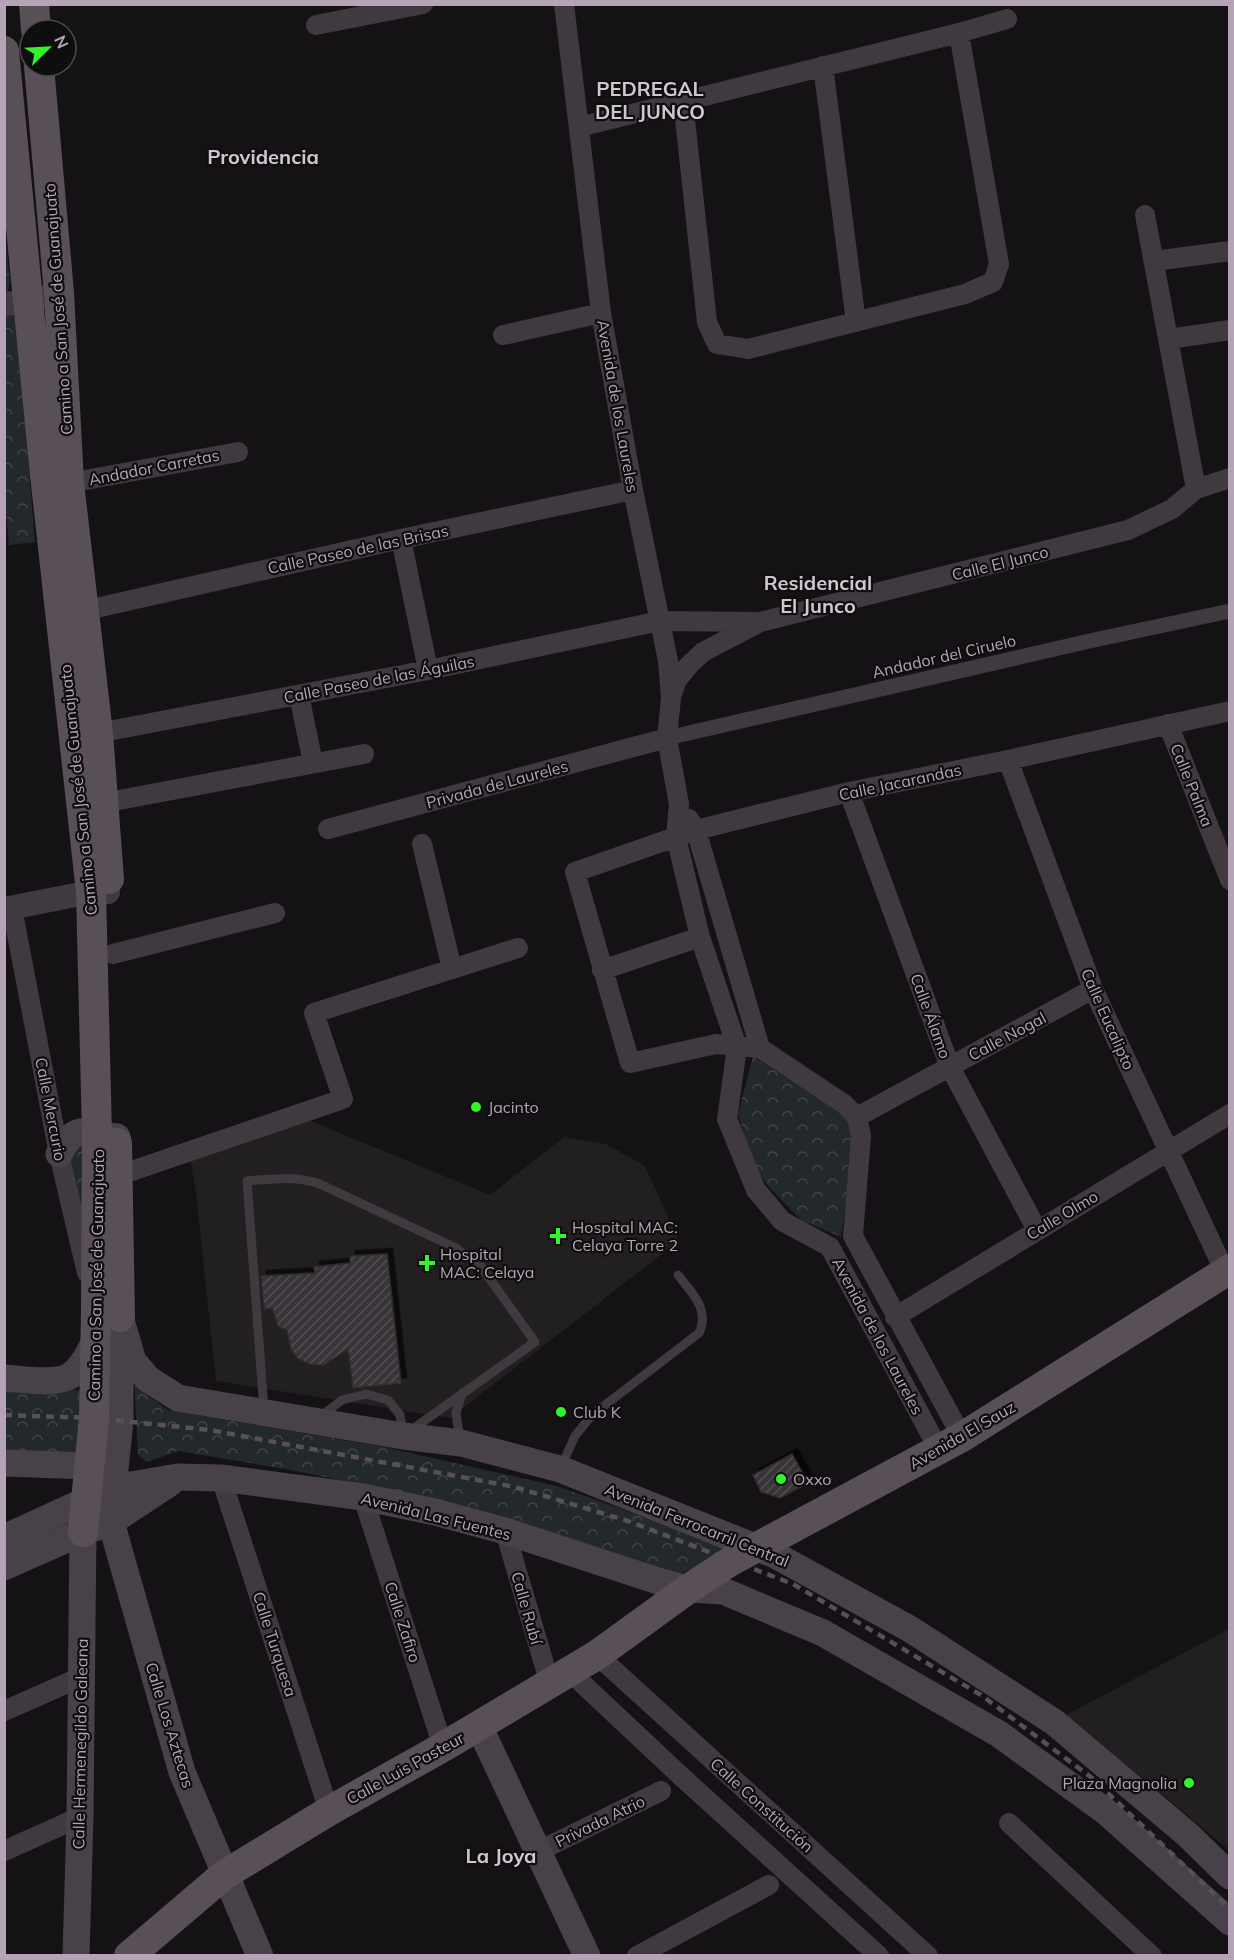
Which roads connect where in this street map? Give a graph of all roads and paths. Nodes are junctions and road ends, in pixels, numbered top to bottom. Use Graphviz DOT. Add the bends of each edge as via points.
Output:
graph roads {
  1 [pos="423,4"];
  2 [pos="564,4"];
  3 [pos="1007,19"];
  4 [pos="316,25"];
  5 [pos="959,33"];
  6 [pos="4,51"];
  7 [pos="823,66"];
  8 [pos="40,78"];
  9 [pos="683,101"];
  10 [pos="579,127"];
  11 [pos="1145,215"];
  12 [pos="1230,251"];
  13 [pos="1154,261"];
  14 [pos="59,293"];
  15 [pos="16,303"];
  16 [pos="601,313"];
  17 [pos="856,322"];
  18 [pos="1230,330"];
  19 [pos="503,335"];
  20 [pos="1169,339"];
  21 [pos="238,452"];
  22 [pos="44,466"];
  23 [pos="1230,478"];
  24 [pos="69,483"];
  25 [pos="1196,489"];
  26 [pos="633,490"];
  27 [pos="401,538"];
  28 [pos="83,610"];
  29 [pos="1230,611"];
  30 [pos="660,621"];
  31 [pos="760,622"];
  32 [pos="428,670"];
  33 [pos="299,695"];
  34 [pos="670,698"];
  35 [pos="1230,711"];
  36 [pos="1168,724"];
  37 [pos="98,733"];
  38 [pos="667,738"];
  39 [pos="364,754"];
  40 [pos="1008,760"];
  41 [pos="313,763"];
  42 [pos="849,792"];
  43 [pos="103,802"];
  44 [pos="679,804"];
  45 [pos="328,829"];
  46 [pos="696,830"];
  47 [pos="676,837"];
  48 [pos="422,844"];
  49 [pos="1230,880"];
  50 [pos="100,892"];
  51 [pos="8,909"];
  52 [pos="275,912"];
  53 [pos="700,937"];
  54 [pos="518,948"];
  55 [pos="113,954"];
  56 [pos="452,969"];
  57 [pos="602,970"];
  58 [pos="1093,989"];
  59 [pos="737,1047"];
  60 [pos="760,1048"];
  61 [pos="950,1067"];
  62 [pos="1230,1114"];
  63 [pos="857,1117"];
  64 [pos="107,1135"];
  65 [pos="1168,1151"];
  66 [pos="59,1154"];
  67 [pos="117,1176"];
  68 [pos="1037,1230"];
  69 [pos="1227,1271"];
  70 [pos="678,1275"];
  71 [pos="108,1313"];
  72 [pos="895,1317"];
  73 [pos="95,1341"];
  74 [pos="4,1378"];
  75 [pos="462,1392"];
  76 [pos="265,1412"];
  77 [pos="403,1436"];
  78 [pos="461,1443"];
  79 [pos="950,1443"];
  80 [pos="4,1463"];
  81 [pos="89,1466"];
  82 [pos="560,1469"];
  83 [pos="178,1477"];
  84 [pos="221,1478"];
  85 [pos="113,1488"];
  86 [pos="363,1497"];
  87 [pos="85,1500"];
  88 [pos="111,1522"];
  89 [pos="505,1531"];
  90 [pos="83,1532"];
  91 [pos="4,1538"];
  92 [pos="756,1547"];
  93 [pos="4,1567"];
  94 [pos="688,1589"];
  95 [pos="597,1655"];
  96 [pos="81,1677"];
  97 [pos="560,1678"];
  98 [pos="4,1711"];
  99 [pos="479,1726"];
  100 [pos="443,1748"];
  101 [pos="661,1791"];
  102 [pos="329,1811"];
  103 [pos="80,1817"];
  104 [pos="1009,1823"];
  105 [pos="4,1851"];
  106 [pos="539,1851"];
  107 [pos="224,1875"];
  108 [pos="1230,1876"];
  109 [pos="769,1885"];
  110 [pos="1230,1922"];
  111 [pos="72,1954"];
  112 [pos="919,1954"];
  113 [pos="129,1956"];
  114 [pos="260,1956"];
  115 [pos="588,1956"];
  116 [pos="637,1956"];
  117 [pos="879,1956"];
  118 [pos="1152,1956"];
  1 -- 4 [label="street"];
  2 -- 10 [label="street, Avenida de los Laureles"];
  3 -- 5 [label="street"];
  5 -- 7 [label="street"];
  5 -- 17 [label="street" via="999,264 993,282 965,294"];
  6 -- 15 [label="main road, Camino a San José de Guanajuato"];
  7 -- 9 [label="street"];
  7 -- 17 [label="street"];
  8 -- 14 [label="main road, Camino a San José de Guanajuato"];
  9 -- 10 [label="street"];
  9 -- 17 [label="street" via="707,322 717,344 748,349"];
  10 -- 16 [label="street, Avenida de los Laureles"];
  11 -- 13 [label="street"];
  12 -- 13 [label="street"];
  13 -- 20 [label="street"];
  14 -- 15 [label="street"];
  14 -- 24 [label="main road, Camino a San José de Guanajuato"];
  15 -- 22 [label="main road, Camino a San José de Guanajuato"];
  16 -- 19 [label="street"];
  16 -- 26 [label="street, Avenida de los Laureles"];
  18 -- 20 [label="street"];
  20 -- 25 [label="street"];
  21 -- 24 [label="street, Andador Carretas"];
  22 -- 28 [label="main road" via="53,483 64,596 73,612"];
  22 -- 50 [label="main road, Camino a San José de Guanajuato"];
  23 -- 25 [label="street, Calle El Junco"];
  24 -- 28 [label="main road, Camino a San José de Guanajuato"];
  25 -- 31 [label="street, Calle El Junco" via="1172,509 1128,530"];
  26 -- 27 [label="street, Calle Paseo de las Brisas"];
  26 -- 30 [label="street, Avenida de los Laureles"];
  27 -- 28 [label="street, Calle Paseo de las Brisas"];
  27 -- 32 [label="street"];
  28 -- 37 [label="main road, Camino a San José de Guanajuato"];
  29 -- 38 [label="street, Andador del Ciruelo"];
  30 -- 31 [label="street, Calle El Junco"];
  30 -- 32 [label="street, Calle Paseo de las Águilas"];
  30 -- 34 [label="street, Avenida de los Laureles"];
  31 -- 34 [label="street, Calle El Junco" via="696,658 677,680"];
  32 -- 33 [label="street, Calle Paseo de las Águilas"];
  33 -- 37 [label="street, Calle Paseo de las Águilas"];
  33 -- 41 [label="street"];
  34 -- 38 [label="street, Avenida de los Laureles"];
  35 -- 36 [label="street, Calle Jacarandas"];
  36 -- 40 [label="street, Calle Jacarandas"];
  36 -- 49 [label="street, Calle Palma"];
  37 -- 43 [label="main road, Camino a San José de Guanajuato"];
  38 -- 44 [label="street, Avenida de los Laureles"];
  38 -- 45 [label="street, Privada de Laureles"];
  39 -- 41 [label="street"];
  40 -- 42 [label="street, Calle Jacarandas"];
  40 -- 58 [label="street, Calle Eucalipto"];
  41 -- 43 [label="street"];
  42 -- 46 [label="street, Calle Jacarandas"];
  42 -- 61 [label="street, Calle Álamo"];
  43 -- 50 [label="main road, Camino a San José de Guanajuato"];
  44 -- 46 [label="street, Avenida de los Laureles"];
  44 -- 47 [label="street, Avenida de los Laureles"];
  46 -- 47 [label="street, Calle Jacarandas"];
  46 -- 60 [label="street, Avenida de los Laureles"];
  47 -- 53 [label="street, Avenida de los Laureles"];
  47 -- 57 [label="street, Calle Jacarandas" via="575,872"];
  48 -- 56 [label="street"];
  50 -- 51 [label="street"];
  50 -- 55 [label="main road, Camino a San José de Guanajuato"];
  50 -- 64 [label="main road, Camino a San José de Guanajuato"];
  51 -- 66 [label="street, Calle Mercurio"];
  52 -- 55 [label="street"];
  53 -- 57 [label="street"];
  53 -- 59 [label="street, Avenida de los Laureles"];
  54 -- 56 [label="street"];
  55 -- 64 [label="main road, Camino a San José de Guanajuato"];
  56 -- 67 [label="street" via="314,1013 343,1099"];
  57 -- 59 [label="street" via="630,1063 716,1044"];
  58 -- 61 [label="street, Calle Nogal"];
  58 -- 65 [label="street, Calle Eucalipto"];
  59 -- 60 [label="street"];
  59 -- 79 [label="street, Avenida de los Laureles" via="727,1119 756,1190 782,1221 830,1247"];
  60 -- 63 [label="street" via="844,1104"];
  61 -- 63 [label="street, Calle Nogal"];
  61 -- 68 [label="street, Calle Álamo"];
  62 -- 65 [label="street, Calle Olmo"];
  63 -- 72 [label="street, Avenida de los Laureles" via="861,1137 853,1236"];
  64 -- 66 [label="main road" via="75,1132"];
  64 -- 67 [label="main road, Camino a San José de Guanajuato"];
  64 -- 71 [label="main road, Camino a San José de Guanajuato"];
  65 -- 68 [label="street, Calle Olmo"];
  65 -- 69 [label="street, Calle Eucalipto"];
  66 -- 71 [label="street, Calle Mercurio"];
  67 -- 71 [label="main road, Camino a San José de Guanajuato"];
  68 -- 72 [label="street, Calle Olmo"];
  69 -- 79 [label="main road, Avenida El Sauz"];
  70 -- 82 [label="lane" via="703,1313 699,1333 592,1416 575,1436"];
  71 -- 73 [label="main road, Camino a San José de Guanajuato"];
  71 -- 76 [label="main road, Avenida Ferrocarril Central" via="133,1360 148,1378 178,1398"];
  71 -- 85 [label="main road, Camino a San José de Guanajuato" via="120,1421"];
  72 -- 79 [label="street, Avenida de los Laureles"];
  73 -- 74 [label="main road" via="83,1363 70,1376 51,1381"];
  73 -- 81 [label="main road, Camino a San José de Guanajuato"];
  75 -- 76 [label="lane" via="535,1342 480,1265 454,1247 320,1184 305,1179 247,1180"];
  75 -- 77 [label="lane"];
  75 -- 78 [label="lane" via="456,1413"];
  76 -- 77 [label="main road, Avenida Ferrocarril Central"];
  77 -- 78 [label="main road, Avenida Ferrocarril Central"];
  78 -- 82 [label="main road, Avenida Ferrocarril Central"];
  79 -- 92 [label="main road, Avenida El Sauz"];
  80 -- 81 [label="main road"];
  81 -- 87 [label="main road, Camino a San José de Guanajuato"];
  82 -- 92 [label="main road, Avenida Ferrocarril Central"];
  83 -- 84 [label="main road, Avenida Las Fuentes"];
  83 -- 85 [label="main road, Avenida Las Fuentes"];
  83 -- 88 [label="main road"];
  84 -- 86 [label="main road, Avenida Las Fuentes"];
  84 -- 102 [label="street, Calle Turquesa"];
  85 -- 87 [label="main road, Avenida Las Fuentes"];
  85 -- 88 [label="main road, Camino a San José de Guanajuato"];
  86 -- 89 [label="main road, Avenida Las Fuentes"];
  86 -- 100 [label="street, Calle Zafiro"];
  87 -- 90 [label="main road, Camino a San José de Guanajuato"];
  87 -- 91 [label="main road, Avenida Las Fuentes"];
  88 -- 90 [label="main road"];
  88 -- 107 [label="main road, Calle Los Aztecas" via="182,1772"];
  89 -- 94 [label="main road, Avenida Las Fuentes"];
  89 -- 97 [label="street, Calle Rubí"];
  90 -- 93 [label="main road"];
  90 -- 96 [label="main road, Calle Hermenegildo Galeana"];
  92 -- 94 [label="main road, Avenida El Sauz"];
  92 -- 108 [label="main road, Avenida Ferrocarril Central" via="910,1629 1054,1722 1188,1835"];
  94 -- 95 [label="main road, Calle Luis Pasteur"];
  94 -- 110 [label="main road" via="723,1591 823,1633 999,1734 1105,1811"];
  95 -- 97 [label="main road, Calle Luis Pasteur"];
  95 -- 112 [label="street, Calle Constitución"];
  96 -- 98 [label="street"];
  96 -- 103 [label="main road, Calle Hermenegildo Galeana"];
  97 -- 99 [label="main road, Calle Luis Pasteur"];
  97 -- 117 [label="street, Calle Constitución" via="691,1786"];
  99 -- 100 [label="main road, Calle Luis Pasteur"];
  99 -- 106 [label="main road"];
  100 -- 102 [label="main road, Calle Luis Pasteur"];
  101 -- 106 [label="street, Privada Atrio"];
  102 -- 107 [label="main road, Calle Luis Pasteur"];
  103 -- 105 [label="street"];
  103 -- 111 [label="main road, Calle Hermenegildo Galeana"];
  104 -- 118 [label="street"];
  106 -- 115 [label="main road"];
  107 -- 113 [label="main road, Calle Luis Pasteur"];
  107 -- 114 [label="main road, Calle Los Aztecas"];
  109 -- 116 [label="street"];
}
